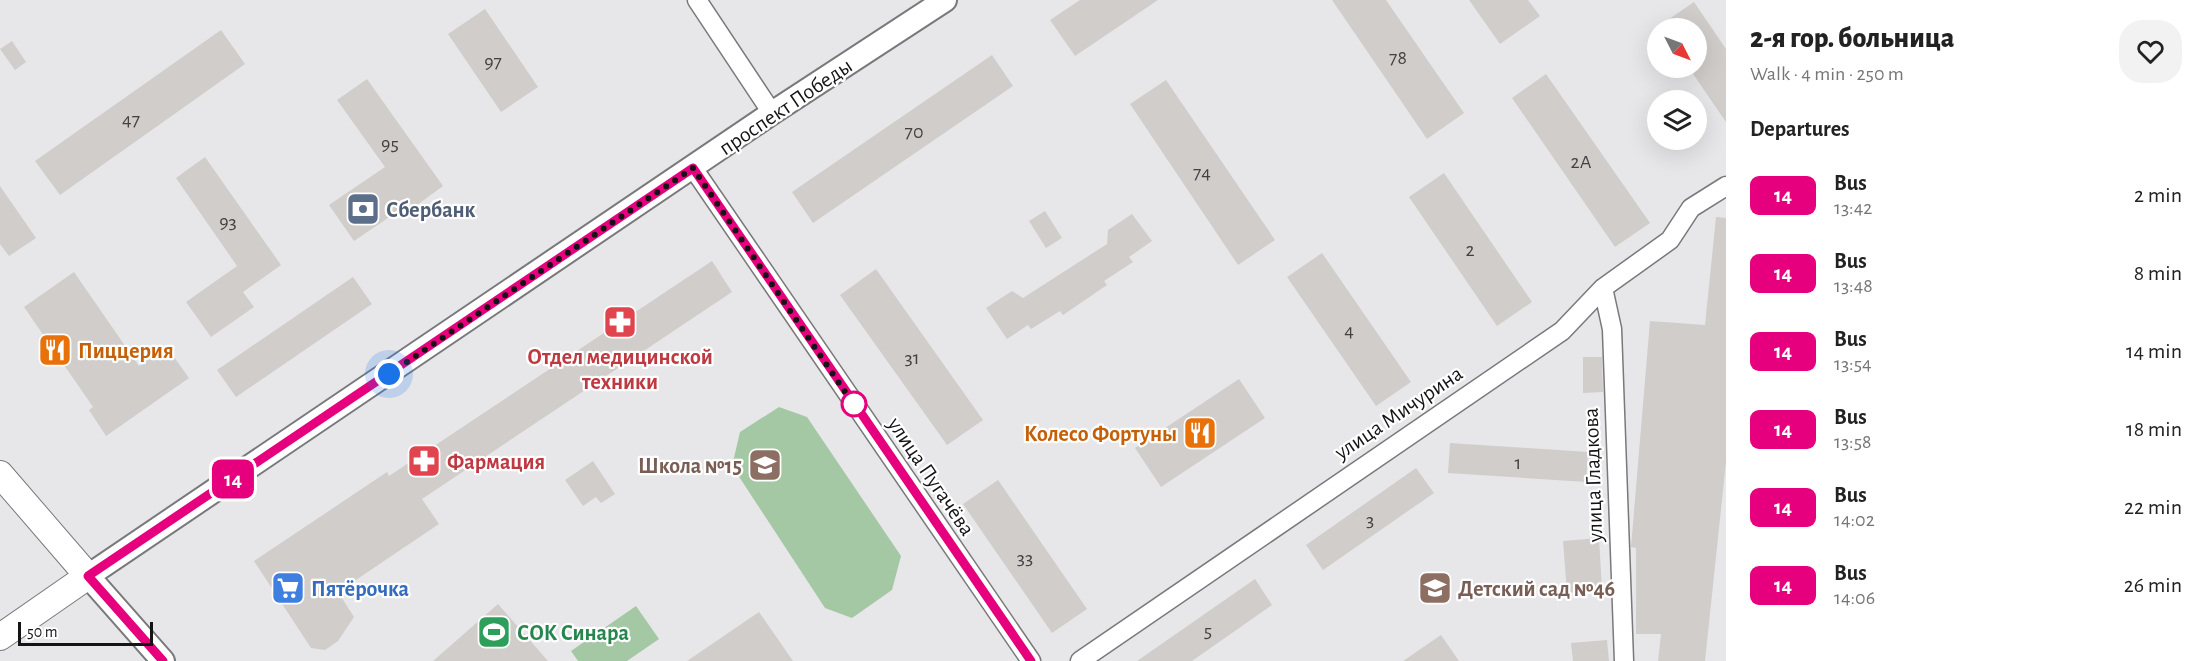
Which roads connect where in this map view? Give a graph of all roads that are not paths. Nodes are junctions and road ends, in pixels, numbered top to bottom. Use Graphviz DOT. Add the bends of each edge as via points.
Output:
graph roads {
  1 [pos="697,0"];
  2 [pos="945,0"];
  3 [pos="772,113"];
  4 [pos="693,168"];
  5 [pos="1726,186"];
  6 [pos="1603,288"];
  7 [pos="0,474"];
  8 [pos="88,576"];
  9 [pos="0,637"];
  10 [pos="163,661"];
  11 [pos="1031,661"];
  12 [pos="1080,661"];
  13 [pos="1624,661"];
  1 -- 3 [label="street"];
  2 -- 3 [label="street, проспект Победы"];
  3 -- 4 [label="street, проспект Победы"];
  4 -- 8 [label="street, проспект Победы"];
  4 -- 11 [label="street, улица Пугачёва"];
  5 -- 6 [label="street, улица Мичурина" via="1691,208 1670,240"];
  6 -- 12 [label="street, улица Мичурина" via="1562,331"];
  6 -- 13 [label="street, улица Гладкова" via="1612,329"];
  7 -- 8 [label="main road"];
  8 -- 9 [label="main road, проспект Победы"];
  8 -- 10 [label="street"];
}
